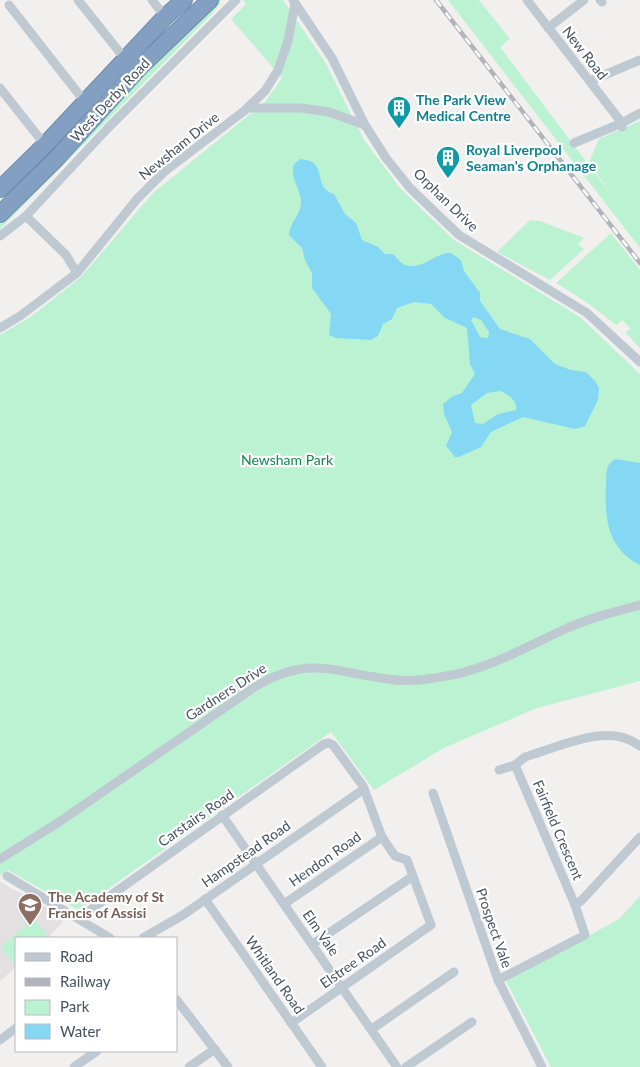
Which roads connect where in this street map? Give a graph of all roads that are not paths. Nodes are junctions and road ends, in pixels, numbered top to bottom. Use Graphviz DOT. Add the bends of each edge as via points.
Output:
graph roads {
  1 [pos="78,0"];
  2 [pos="152,0"];
  3 [pos="184,0"];
  4 [pos="210,0"];
  5 [pos="236,0"];
  6 [pos="526,0"];
  7 [pos="584,0"];
  8 [pos="294,2"];
  9 [pos="10,5"];
  10 [pos="165,17"];
  11 [pos="548,28"];
  12 [pos="125,59"];
  13 [pos="640,60"];
  14 [pos="590,81"];
  15 [pos="0,88"];
  16 [pos="85,102"];
  17 [pos="248,108"];
  18 [pos="640,113"];
  19 [pos="365,125"];
  20 [pos="622,125"];
  21 [pos="574,143"];
  22 [pos="45,145"];
  23 [pos="1,189"];
  24 [pos="0,214"];
  25 [pos="26,216"];
  26 [pos="0,236"];
  27 [pos="77,273"];
  28 [pos="0,328"];
  29 [pos="640,362"];
  30 [pos="640,605"];
  31 [pos="640,746"];
  32 [pos="515,765"];
  33 [pos="499,770"];
  34 [pos="364,789"];
  35 [pos="433,793"];
  36 [pos="222,815"];
  37 [pos="382,837"];
  38 [pos="640,837"];
  39 [pos="0,859"];
  40 [pos="256,864"];
  41 [pos="7,876"];
  42 [pos="413,876"];
  43 [pos="205,899"];
  44 [pos="284,904"];
  45 [pos="575,905"];
  46 [pos="79,918"];
  47 [pos="108,937"];
  48 [pos="145,937"];
  49 [pos="313,944"];
  50 [pos="454,972"];
  51 [pos="498,980"];
  52 [pos="343,987"];
  53 [pos="178,1002"];
  54 [pos="472,1022"];
  55 [pos="291,1023"];
  56 [pos="15,1029"];
  57 [pos="372,1029"];
  58 [pos="0,1040"];
  59 [pos="215,1048"];
  60 [pos="96,1052"];
  61 [pos="74,1067"];
  62 [pos="189,1067"];
  63 [pos="228,1067"];
  64 [pos="322,1067"];
  65 [pos="397,1067"];
  66 [pos="406,1067"];
  67 [pos="542,1067"];
  1 -- 12 [label="street"];
  2 -- 10 [label="street"];
  3 -- 10 [label="highway, West Derby Road"];
  4 -- 24 [label="highway, West Derby Road" via="141,66"];
  5 -- 25 [label="street"];
  6 -- 11 [label="street, New Road"];
  7 -- 11 [label="street"];
  8 -- 17 [label="street, Newsham Drive" via="288,41 278,70 265,91"];
  8 -- 19 [label="street, Orphan Drive" via="332,58"];
  9 -- 16 [label="street"];
  10 -- 12 [label="highway, West Derby Road"];
  11 -- 14 [label="street, New Road"];
  12 -- 16 [label="highway, West Derby Road"];
  13 -- 14 [label="street"];
  14 -- 20 [label="street, New Road"];
  15 -- 22 [label="street"];
  16 -- 22 [label="highway, West Derby Road"];
  17 -- 19 [label="street" via="301,108 329,112"];
  17 -- 27 [label="street, Newsham Drive" via="164,172 137,199"];
  18 -- 20 [label="street"];
  19 -- 29 [label="street, Orphan Drive" via="410,188 459,235 587,313"];
  20 -- 21 [label="street"];
  22 -- 23 [label="highway, West Derby Road"];
  25 -- 26 [label="street"];
  25 -- 27 [label="street" via="66,255"];
  27 -- 28 [label="street, Newsham Drive"];
  30 -- 39 [label="street, Gardners Drive" via="595,617 497,662 456,675 403,680 314,666 285,672 256,686"];
  31 -- 32 [label="street" via="627,738 602,734 525,757"];
  32 -- 33 [label="street"];
  32 -- 45 [label="street, Fairfield Crescent"];
  34 -- 36 [label="street, Carstairs Road" via="329,743"];
  34 -- 37 [label="street"];
  34 -- 40 [label="street, Hampstead Road"];
  35 -- 51 [label="street, Prospect Vale"];
  36 -- 40 [label="street, Elm Vale"];
  36 -- 46 [label="street, Carstairs Road"];
  37 -- 42 [label="street" via="395,856 405,858"];
  37 -- 44 [label="street, Hendon Road"];
  38 -- 45 [label="street, Fairfield Crescent"];
  40 -- 43 [label="street, Hampstead Road"];
  40 -- 44 [label="street, Elm Vale"];
  41 -- 46 [label="street"];
  42 -- 49 [label="street"];
  42 -- 52 [label="street, Elstree Road" via="431,925"];
  43 -- 48 [label="street, Hampstead Road"];
  43 -- 55 [label="street, Whitland Road"];
  44 -- 49 [label="street, Elm Vale"];
  45 -- 51 [label="street, Fairfield Crescent" via="585,935"];
  46 -- 47 [label="street"];
  49 -- 52 [label="street, Elm Vale"];
  50 -- 57 [label="street"];
  51 -- 67 [label="street, Prospect Vale"];
  52 -- 55 [label="street, Elstree Road"];
  52 -- 57 [label="street, Elm Vale"];
  53 -- 59 [label="street"];
  54 -- 66 [label="street"];
  55 -- 64 [label="street, Whitland Road"];
  56 -- 58 [label="street"];
  57 -- 65 [label="street, Elm Vale"];
  59 -- 62 [label="street"];
  59 -- 63 [label="street"];
  60 -- 61 [label="street"];
}
